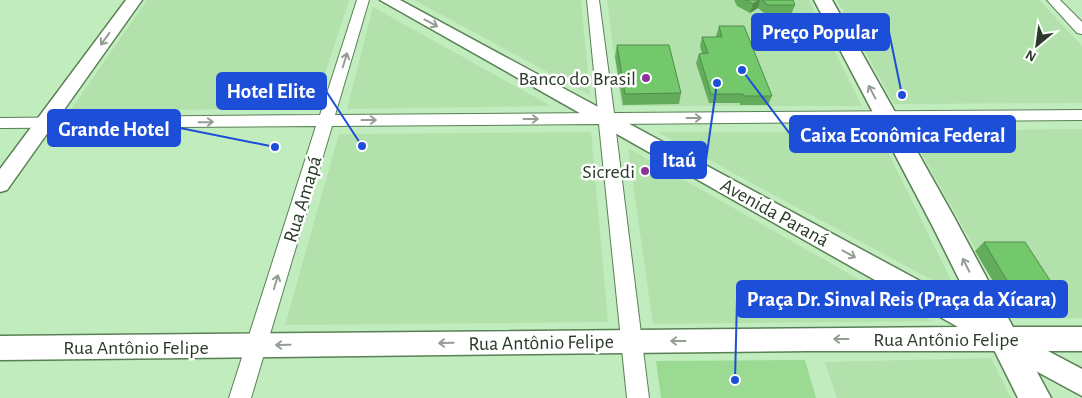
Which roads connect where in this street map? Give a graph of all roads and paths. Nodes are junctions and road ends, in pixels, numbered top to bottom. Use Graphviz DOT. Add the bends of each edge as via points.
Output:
graph roads {
  1 [pos="134,0"];
  2 [pos="363,0"];
  3 [pos="388,0"];
  4 [pos="594,0"];
  5 [pos="823,0"];
  6 [pos="1053,0"];
  7 [pos="1082,30"];
  8 [pos="1082,115"];
  9 [pos="886,117"];
  10 [pos="606,118"];
  11 [pos="326,120"];
  12 [pos="0,123"];
  13 [pos="44,123"];
  14 [pos="0,184"];
  15 [pos="1082,339"];
  16 [pos="1004,340"];
  17 [pos="631,341"];
  18 [pos="256,346"];
  19 [pos="0,348"];
  20 [pos="1082,382"];
  21 [pos="240,398"];
  22 [pos="638,398"];
  23 [pos="1035,398"];
  1 -- 13 [label="street, one-way"];
  11 -- 2 [label="street, Rua Amapá, one-way"];
  3 -- 10 [label="street, Avenida Paraná, one-way"];
  4 -- 10 [label="street"];
  9 -- 5 [label="main road, one-way"];
  6 -- 7 [label="street"];
  8 -- 9 [label="street"];
  10 -- 9 [label="street, one-way"];
  16 -- 9 [label="main road, one-way"];
  11 -- 10 [label="street, one-way"];
  10 -- 16 [label="street, Avenida Paraná, one-way"];
  10 -- 17 [label="street"];
  13 -- 11 [label="street, one-way"];
  18 -- 11 [label="street, Rua Amapá, one-way"];
  12 -- 13 [label="street"];
  13 -- 14 [label="street"];
  15 -- 16 [label="street, Rua Antônio Felipe"];
  16 -- 17 [label="street, Rua Antônio Felipe, one-way"];
  16 -- 20 [label="street, Avenida Paraná"];
  16 -- 23 [label="main road"];
  17 -- 18 [label="street, Rua Antônio Felipe, one-way"];
  17 -- 22 [label="street"];
  18 -- 19 [label="street, Rua Antônio Felipe"];
  18 -- 21 [label="street, Rua Amapá"];
}
